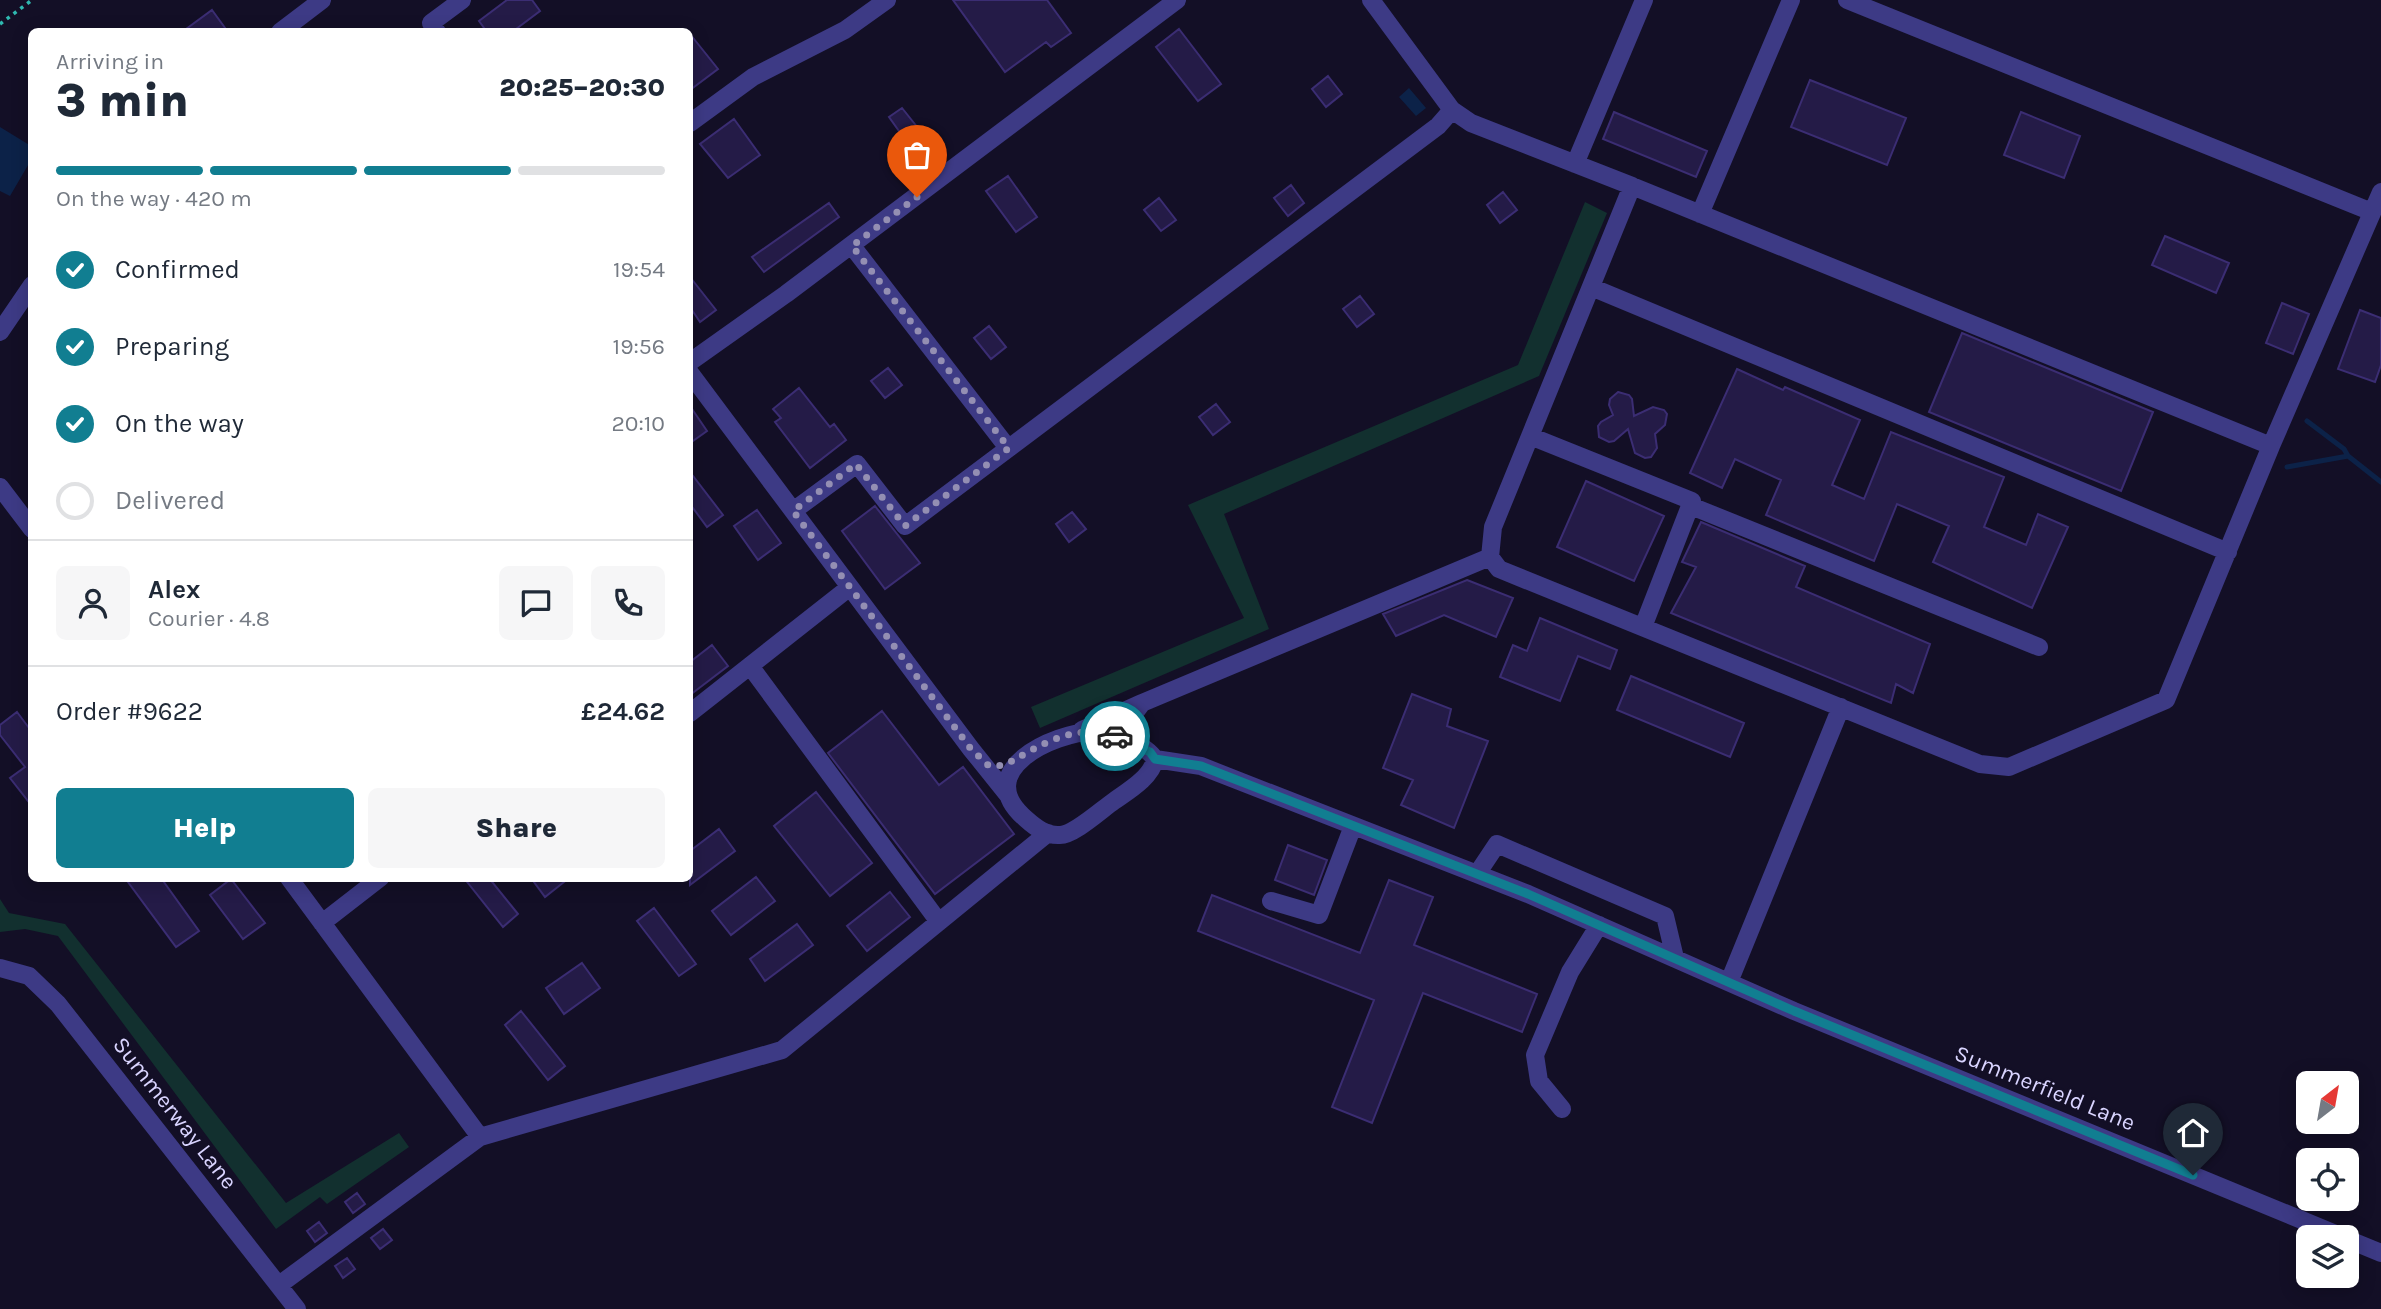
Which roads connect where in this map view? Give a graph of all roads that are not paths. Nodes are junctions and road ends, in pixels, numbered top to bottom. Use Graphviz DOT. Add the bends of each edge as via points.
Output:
graph roads {
  1 [pos="323,0"];
  2 [pos="887,0"];
  3 [pos="1177,0"];
  4 [pos="1371,0"];
  5 [pos="1644,0"];
  6 [pos="1791,0"];
  7 [pos="1847,0"];
  8 [pos="449,4"];
  9 [pos="285,28"];
  10 [pos="434,28"];
  11 [pos="1452,110"];
  12 [pos="693,121"];
  13 [pos="1575,164"];
  14 [pos="1632,187"];
  15 [pos="2381,192"];
  16 [pos="2372,212"];
  17 [pos="1700,214"];
  18 [pos="852,246"];
  19 [pos="1591,287"];
  20 [pos="28,291"];
  21 [pos="0,332"];
  22 [pos="693,360"];
  23 [pos="693,377"];
  24 [pos="1530,436"];
  25 [pos="2271,446"];
  26 [pos="1009,448"];
  27 [pos="0,487"];
  28 [pos="1691,506"];
  29 [pos="793,511"];
  30 [pos="28,524"];
  31 [pos="2228,552"];
  32 [pos="1490,557"];
  33 [pos="850,587"];
  34 [pos="1643,627"];
  35 [pos="2039,647"];
  36 [pos="750,666"];
  37 [pos="1142,703"];
  38 [pos="1841,707"];
  39 [pos="693,711"];
  40 [pos="1079,732"];
  41 [pos="1123,739"];
  42 [pos="971,749"];
  43 [pos="1034,749"];
  44 [pos="1155,759"];
  45 [pos="1008,796"];
  46 [pos="1353,826"];
  47 [pos="1048,833"];
  48 [pos="1477,874"];
  49 [pos="292,882"];
  50 [pos="375,882"];
  51 [pos="1271,901"];
  52 [pos="939,922"];
  53 [pos="322,923"];
  54 [pos="1599,925"];
  55 [pos="1675,958"];
  56 [pos="0,968"];
  57 [pos="1729,982"];
  58 [pos="1562,1109"];
  59 [pos="480,1137"];
  60 [pos="2314,1225"];
  61 [pos="2359,1244"];
  62 [pos="2381,1253"];
  63 [pos="279,1284"];
  64 [pos="297,1309"];
  1 -- 9 [label="street"];
  2 -- 12 [label="street" via="845,30 753,76"];
  3 -- 18 [label="street"];
  4 -- 11 [label="street"];
  5 -- 13 [label="street"];
  6 -- 17 [label="street"];
  7 -- 16 [label="street"];
  8 -- 10 [label="street" via="431,23"];
  11 -- 13 [label="street"];
  11 -- 26 [label="street" via="1438,126"];
  13 -- 14 [label="street"];
  14 -- 17 [label="street"];
  14 -- 19 [label="street"];
  15 -- 16 [label="street"];
  16 -- 25 [label="street"];
  17 -- 25 [label="street"];
  18 -- 22 [label="street"];
  18 -- 26 [label="street"];
  19 -- 24 [label="street"];
  19 -- 31 [label="street"];
  20 -- 21 [label="street"];
  23 -- 29 [label="street"];
  24 -- 28 [label="street" via="1692,501"];
  24 -- 32 [label="street" via="1493,527"];
  25 -- 31 [label="street"];
  26 -- 29 [label="street" via="905,526 856,464"];
  27 -- 30 [label="street"];
  28 -- 34 [label="street"];
  28 -- 35 [label="street"];
  29 -- 33 [label="street"];
  31 -- 38 [label="street" via="2166,700 2009,767 1980,764"];
  32 -- 34 [label="street" via="1499,569"];
  32 -- 37 [label="street"];
  33 -- 36 [label="street"];
  33 -- 42 [label="street"];
  34 -- 38 [label="street"];
  36 -- 39 [label="street"];
  36 -- 52 [label="street"];
  37 -- 40 [label="street"];
  37 -- 41 [label="street"];
  38 -- 57 [label="street"];
  40 -- 41 [label="street" via="1095,731"];
  40 -- 43 [label="street"];
  41 -- 44 [label="street"];
  42 -- 43 [label="street" via="989,766 997,767"];
  42 -- 45 [label="street"];
  43 -- 45 [label="street" via="1015,764 1008,779"];
  44 -- 46 [label="street, Summerfield Lane" via="1201,766"];
  44 -- 47 [label="street" via="1148,773 1070,832"];
  45 -- 47 [label="street" via="1017,811"];
  46 -- 48 [label="street, Summerfield Lane"];
  46 -- 51 [label="street" via="1319,915"];
  47 -- 52 [label="street"];
  48 -- 54 [label="street, Summerfield Lane"];
  48 -- 55 [label="street" via="1497,844 1521,854 1665,916"];
  49 -- 53 [label="street"];
  50 -- 53 [label="street"];
  52 -- 59 [label="street" via="782,1050"];
  53 -- 59 [label="street"];
  54 -- 55 [label="street, Summerfield Lane"];
  54 -- 58 [label="street" via="1570,972 1535,1055 1539,1082"];
  55 -- 57 [label="street, Summerfield Lane"];
  56 -- 63 [label="street, Summerway Lane" via="29,976 58,1004"];
  57 -- 60 [label="street, Summerfield Lane"];
  59 -- 63 [label="street"];
  61 -- 62 [label="street, Summerfield Lane"];
  63 -- 64 [label="street, Summerway Lane"];
}
